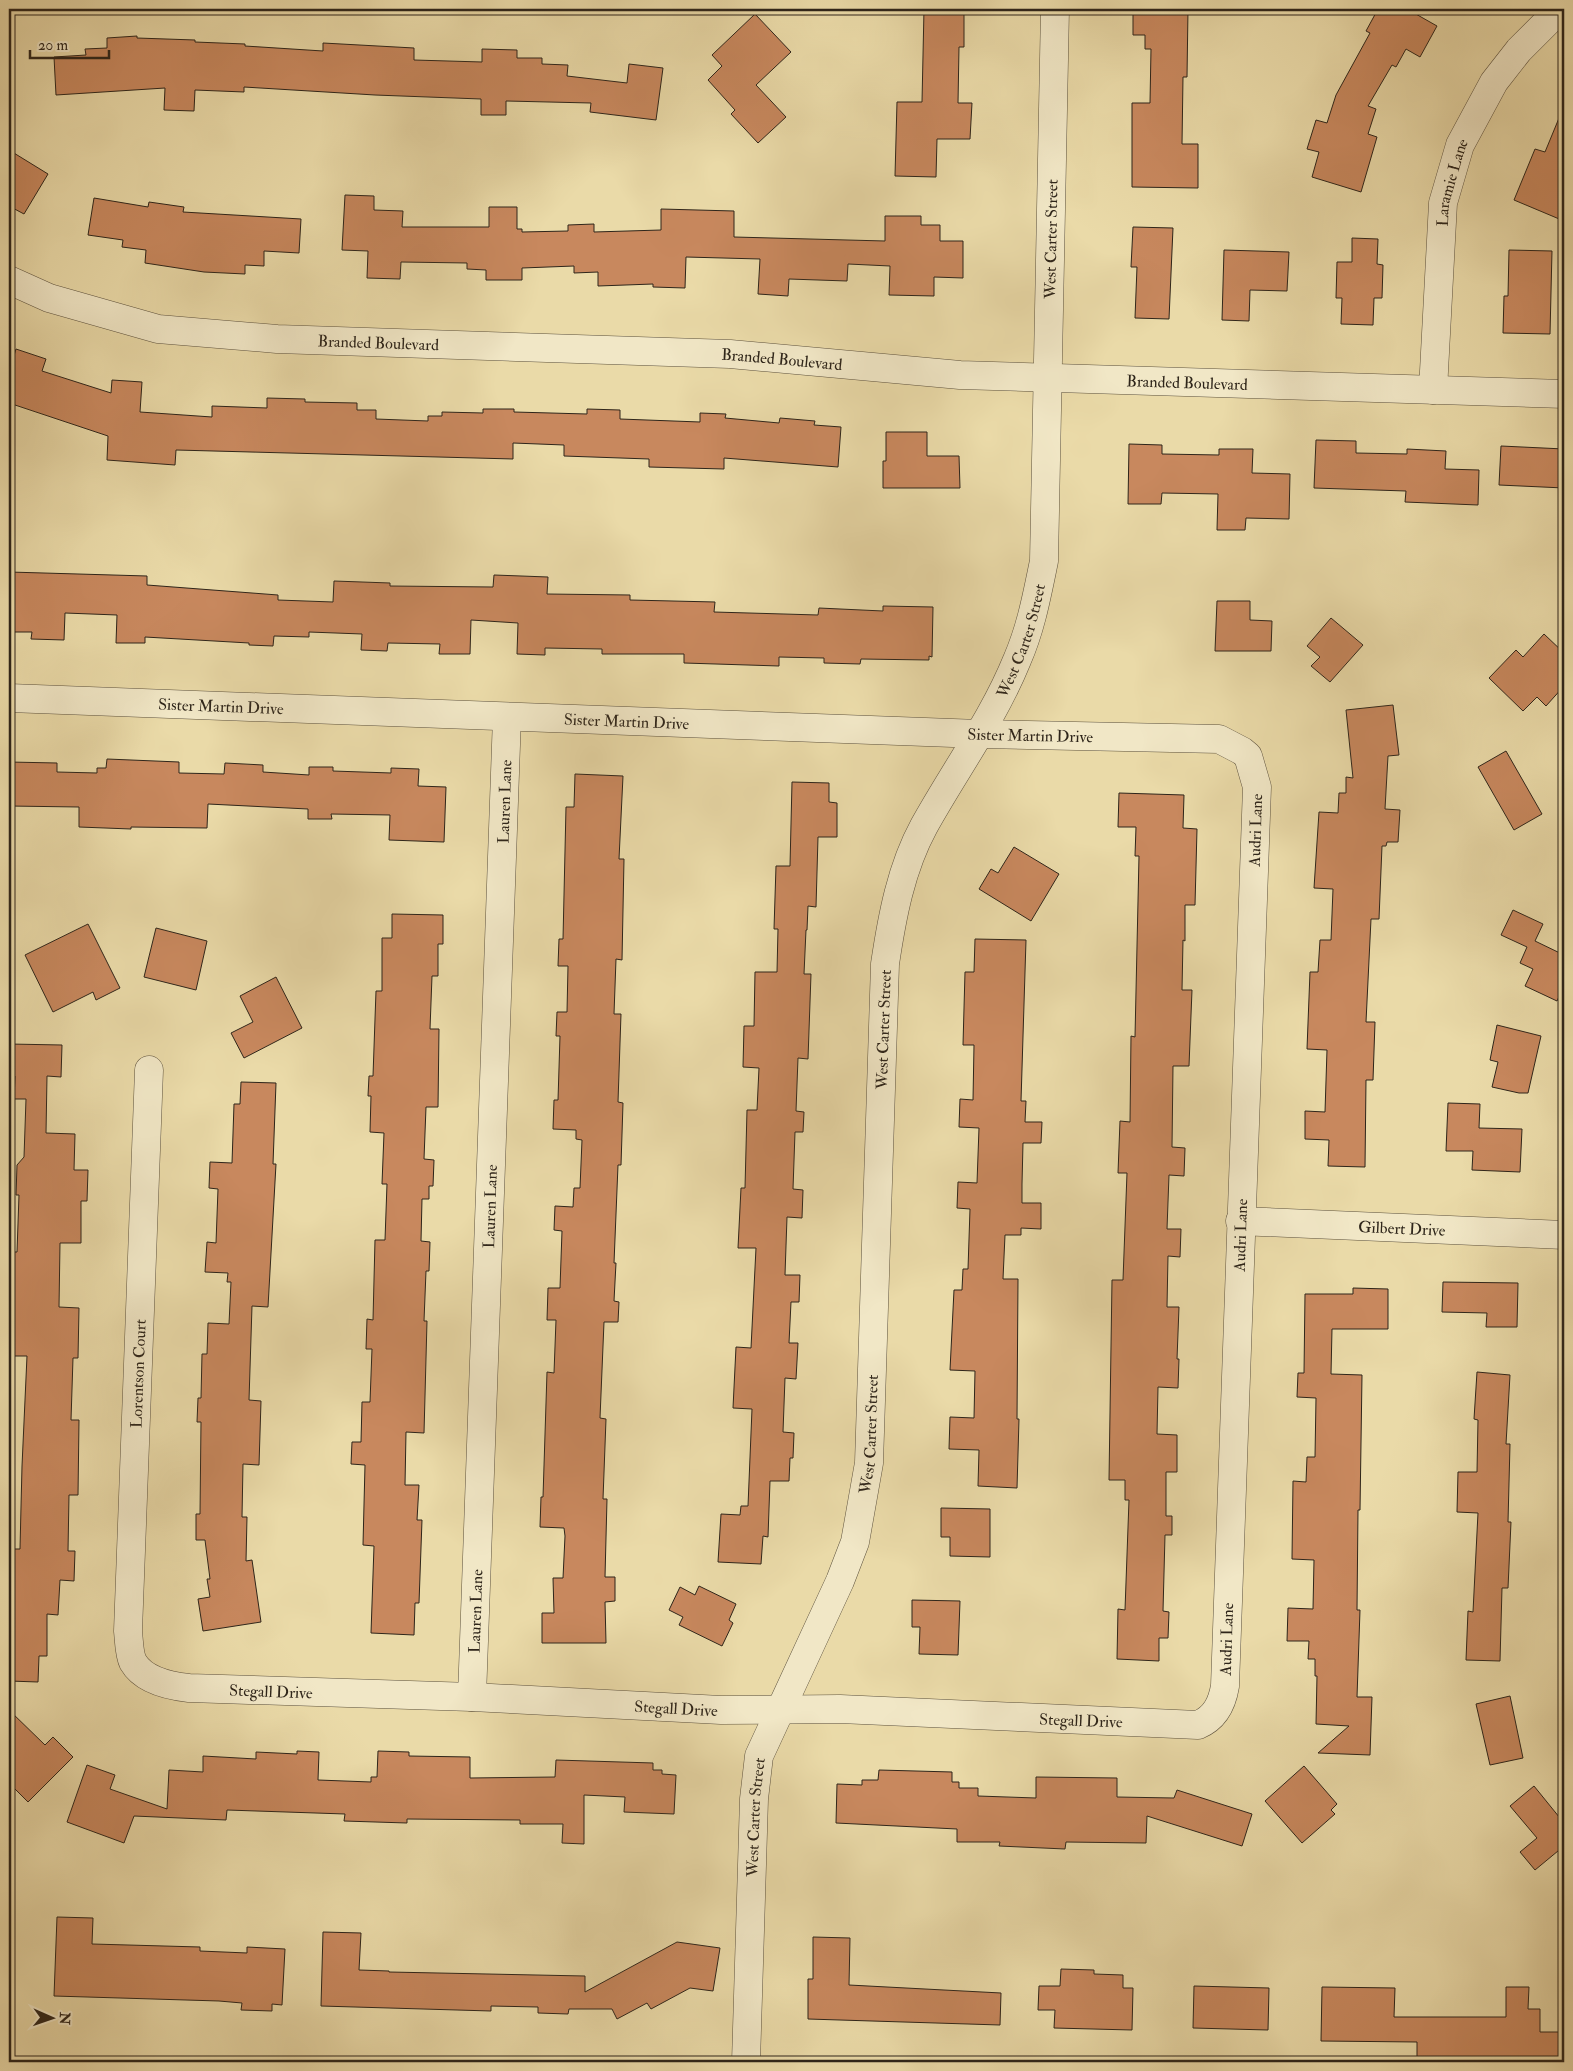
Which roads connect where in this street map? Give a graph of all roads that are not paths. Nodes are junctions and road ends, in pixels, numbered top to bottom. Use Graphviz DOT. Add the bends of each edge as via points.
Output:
graph roads {
  1 [pos="1055,9"];
  2 [pos="1560,9"];
  3 [pos="9,280"];
  4 [pos="1048,376"];
  5 [pos="1433,390"];
  6 [pos="1564,394"];
  7 [pos="9,698"];
  8 [pos="506,717"];
  9 [pos="980,734"];
  10 [pos="1242,751"];
  11 [pos="149,1070"];
  12 [pos="1240,1221"];
  13 [pos="1564,1235"];
  14 [pos="143,1674"];
  15 [pos="472,1697"];
  16 [pos="782,1709"];
  17 [pos="1210,1718"];
  18 [pos="746,2062"];
  1 -- 4 [label="street, West Carter Street"];
  2 -- 5 [label="street, Laramie Lane" via="1519,50 1494,82 1460,145 1443,203"];
  3 -- 4 [label="street, Branded Boulevard" via="49,298 168,330 277,339 730,354 960,375"];
  4 -- 5 [label="street, Branded Boulevard"];
  4 -- 9 [label="street, West Carter Street" via="1044,561 1032,617 1017,660"];
  5 -- 6 [label="street, Branded Boulevard"];
  7 -- 8 [label="street, Sister Martin Drive"];
  8 -- 9 [label="street, Sister Martin Drive"];
  8 -- 15 [label="street, Lauren Lane"];
  9 -- 10 [label="street, Sister Martin Drive" via="1219,740"];
  9 -- 16 [label="street, West Carter Street" via="923,827 892,917 885,964 870,1463 855,1542"];
  10 -- 12 [label="street, Audri Lane" via="1248,756 1257,787"];
  11 -- 14 [label="street, Lorentson Court" via="128,1630 132,1661"];
  12 -- 13 [label="street, Gilbert Drive"];
  12 -- 17 [label="street, Audri Lane" via="1225,1686 1222,1702"];
  14 -- 15 [label="street, Stegall Drive" via="168,1686 189,1688"];
  15 -- 16 [label="street, Stegall Drive" via="721,1710"];
  16 -- 17 [label="street, Stegall Drive" via="1198,1725"];
  16 -- 18 [label="street, West Carter Street" via="759,1756 754,1799"];
}
